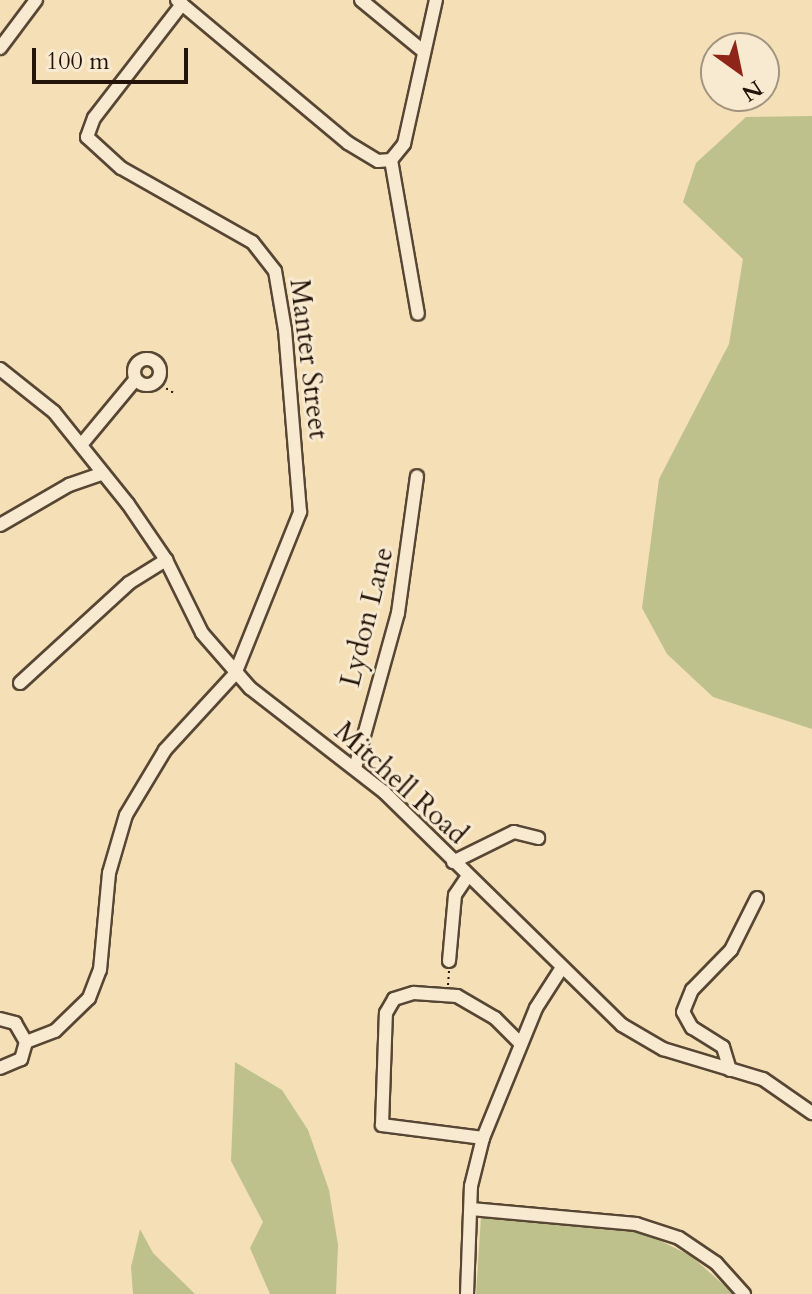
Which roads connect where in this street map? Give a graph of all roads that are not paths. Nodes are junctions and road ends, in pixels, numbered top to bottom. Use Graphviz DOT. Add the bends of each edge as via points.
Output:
graph roads {
  1 [pos="36,0"];
  2 [pos="361,0"];
  3 [pos="436,0"];
  4 [pos="179,2"];
  5 [pos="0,48"];
  6 [pos="423,51"];
  7 [pos="391,160"];
  8 [pos="418,314"];
  9 [pos="0,369"];
  10 [pos="135,380"];
  11 [pos="81,445"];
  12 [pos="103,473"];
  13 [pos="417,476"];
  14 [pos="0,525"];
  15 [pos="166,560"];
  16 [pos="235,674"];
  17 [pos="20,683"];
  18 [pos="355,768"];
  19 [pos="538,838"];
  20 [pos="453,862"];
  21 [pos="467,877"];
  22 [pos="757,898"];
  23 [pos="449,961"];
  24 [pos="561,969"];
  25 [pos="0,1019"];
  26 [pos="26,1042"];
  27 [pos="520,1043"];
  28 [pos="0,1068"];
  29 [pos="730,1070"];
  30 [pos="812,1113"];
  31 [pos="483,1138"];
  32 [pos="471,1209"];
  33 [pos="467,1294"];
  34 [pos="744,1294"];
  1 -- 5 [label="street"];
  2 -- 6 [label="street"];
  3 -- 6 [label="street"];
  4 -- 7 [label="street" via="348,143 378,161"];
  4 -- 16 [label="street, Manter Street" via="94,118 87,137 121,168 252,242 275,271 300,512"];
  6 -- 7 [label="street" via="404,144"];
  7 -- 8 [label="street"];
  9 -- 11 [label="street, Mitchell Road" via="54,412"];
  10 -- 10 [label="street" via="145,385 156,382 160,365 141,359 134,367"];
  10 -- 11 [label="street"];
  11 -- 12 [label="street, Mitchell Road"];
  12 -- 14 [label="street" via="69,485"];
  12 -- 15 [label="street, Mitchell Road"];
  13 -- 18 [label="street, Lydon Lane" via="398,613"];
  15 -- 16 [label="street, Mitchell Road" via="202,633"];
  15 -- 17 [label="street" via="129,583"];
  16 -- 18 [label="street, Mitchell Road"];
  16 -- 26 [label="street" via="165,750 126,815 109,873 100,970 89,998 55,1031"];
  18 -- 20 [label="street, Mitchell Road"];
  19 -- 20 [label="street" via="514,832"];
  20 -- 21 [label="street, Mitchell Road"];
  21 -- 23 [label="street" via="455,895"];
  21 -- 24 [label="street, Mitchell Road"];
  22 -- 29 [label="street" via="731,950 692,990 683,1012 692,1028 723,1047"];
  24 -- 27 [label="street"];
  24 -- 29 [label="street, Mitchell Road" via="622,1025 652,1044"];
  25 -- 26 [label="street" via="15,1023"];
  26 -- 28 [label="street" via="21,1059"];
  27 -- 31 [label="street"];
  27 -- 31 [label="street" via="474,1003 448,994 394,999 386,1013 382,1125"];
  29 -- 30 [label="street, Mitchell Road" via="785,1091"];
  31 -- 32 [label="street"];
  32 -- 33 [label="street"];
  32 -- 34 [label="street" via="636,1224 679,1238 716,1263"];
}
